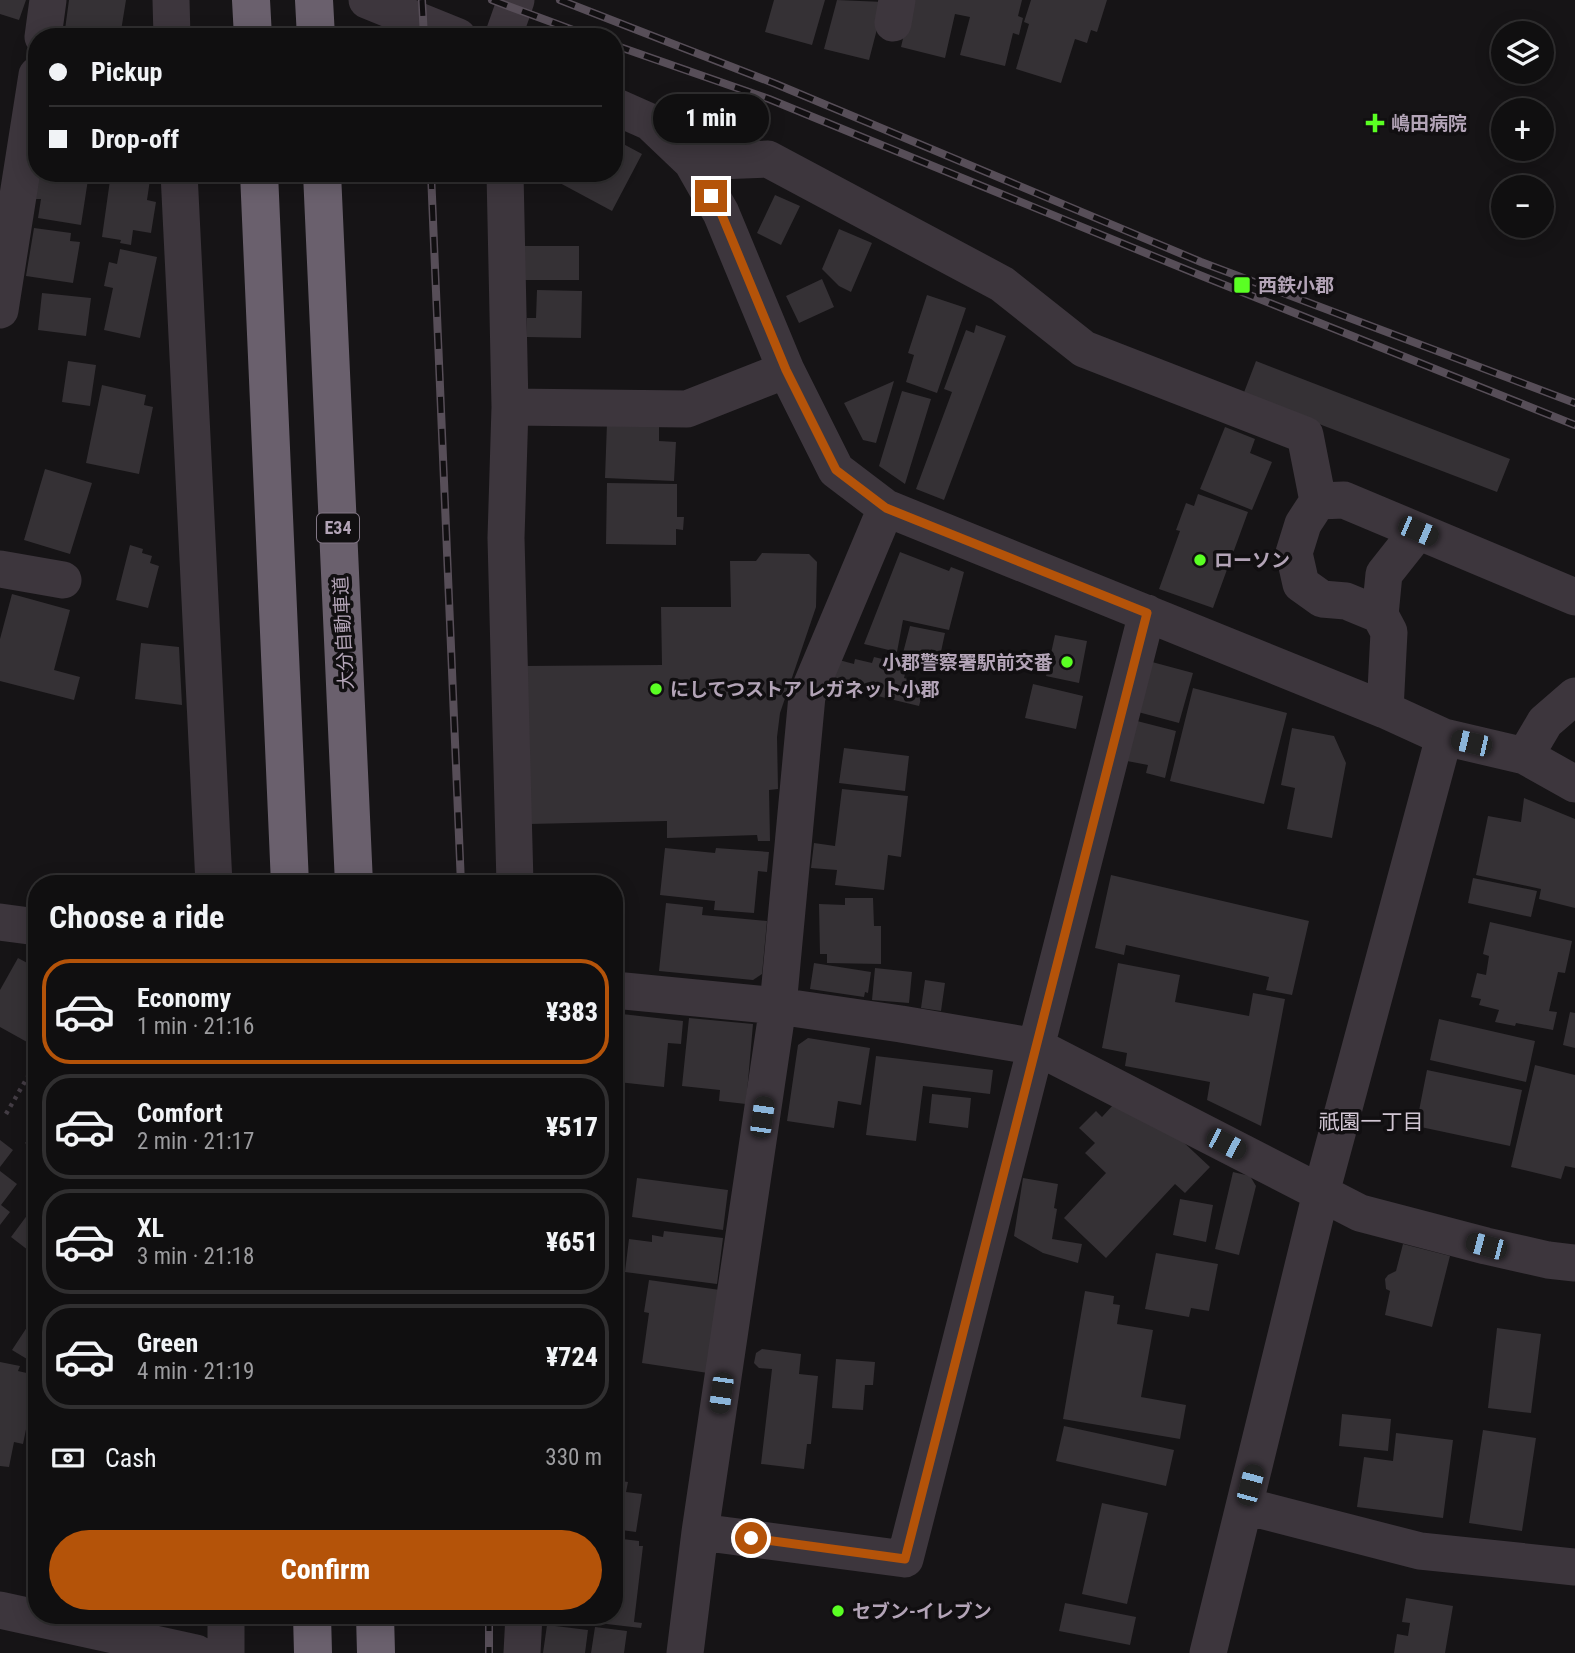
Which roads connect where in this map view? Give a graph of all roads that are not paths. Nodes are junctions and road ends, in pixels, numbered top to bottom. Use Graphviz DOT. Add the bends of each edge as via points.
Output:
graph roads {
  1 [pos="48,0"];
  2 [pos="171,0"];
  3 [pos="251,0"];
  4 [pos="314,0"];
  5 [pos="367,0"];
  6 [pos="516,0"];
  7 [pos="44,28"];
  8 [pos="172,28"];
  9 [pos="253,28"];
  10 [pos="316,28"];
  11 [pos="436,28"];
  12 [pos="506,28"];
  13 [pos="623,110"];
  14 [pos="28,116"];
  15 [pos="692,162"];
  16 [pos="179,182"];
  17 [pos="259,182"];
  18 [pos="322,182"];
  19 [pos="505,182"];
  20 [pos="7,212"];
  21 [pos="0,310"];
  22 [pos="786,370"];
  23 [pos="510,407"];
  24 [pos="1318,501"];
  25 [pos="886,508"];
  26 [pos="1418,531"];
  27 [pos="0,569"];
  28 [pos="63,580"];
  29 [pos="1575,597"];
  30 [pos="1147,613"];
  31 [pos="1380,615"];
  32 [pos="1575,696"];
  33 [pos="1385,710"];
  34 [pos="1444,737"];
  35 [pos="1525,756"];
  36 [pos="1575,784"];
  37 [pos="214,875"];
  38 [pos="290,875"];
  39 [pos="354,875"];
  40 [pos="515,875"];
  41 [pos="0,922"];
  42 [pos="28,927"];
  43 [pos="623,991"];
  44 [pos="778,1006"];
  45 [pos="1037,1047"];
  46 [pos="1321,1193"];
  47 [pos="1575,1263"];
  48 [pos="1245,1506"];
  49 [pos="700,1532"];
  50 [pos="1575,1567"];
  51 [pos="0,1610"];
  52 [pos="28,1616"];
  53 [pos="64,1624"];
  54 [pos="226,1624"];
  55 [pos="312,1624"];
  56 [pos="375,1624"];
  57 [pos="524,1624"];
  58 [pos="197,1653"];
  59 [pos="226,1653"];
  60 [pos="313,1653"];
  61 [pos="376,1653"];
  62 [pos="522,1653"];
  63 [pos="685,1653"];
  64 [pos="1208,1653"];
  1 -- 7 [label="street"];
  2 -- 8 [label="street"];
  3 -- 9 [label="highway"];
  4 -- 10 [label="highway"];
  5 -- 11 [label="street"];
  6 -- 12 [label="street"];
  13 -- 15 [label="street" via="650,122"];
  14 -- 20 [label="street"];
  15 -- 22 [label="street" via="721,213"];
  15 -- 24 [label="street" via="768,159 1002,284 1084,349 1305,435"];
  16 -- 37 [label="street"];
  17 -- 38 [label="highway"];
  18 -- 39 [label="highway, 大分自動車道 / E34"];
  19 -- 23 [label="street"];
  20 -- 21 [label="street"];
  22 -- 23 [label="street" via="687,409"];
  22 -- 25 [label="street" via="836,470"];
  23 -- 40 [label="street" via="506,538"];
  24 -- 26 [label="street" via="1344,500"];
  24 -- 31 [label="street" via="1303,524 1294,553 1301,584 1322,599 1346,601"];
  25 -- 30 [label="street"];
  25 -- 44 [label="street" via="807,696"];
  26 -- 29 [label="street"];
  26 -- 31 [label="street" via="1384,574"];
  27 -- 28 [label="street"];
  30 -- 33 [label="street"];
  30 -- 45 [label="street"];
  31 -- 33 [label="street" via="1389,632"];
  32 -- 35 [label="street" via="1545,722"];
  33 -- 34 [label="street"];
  34 -- 35 [label="street"];
  34 -- 46 [label="street"];
  35 -- 36 [label="street"];
  41 -- 42 [label="street"];
  43 -- 44 [label="street"];
  44 -- 45 [label="street"];
  44 -- 49 [label="street"];
  45 -- 46 [label="street"];
  45 -- 49 [label="street" via="905,1559"];
  46 -- 47 [label="street" via="1360,1213 1486,1246"];
  46 -- 48 [label="street"];
  48 -- 50 [label="street" via="1420,1551"];
  48 -- 64 [label="street"];
  49 -- 63 [label="street"];
  51 -- 52 [label="street"];
  53 -- 58 [label="street"];
  54 -- 59 [label="street"];
  55 -- 60 [label="highway"];
  56 -- 61 [label="highway"];
  57 -- 62 [label="street"];
}
